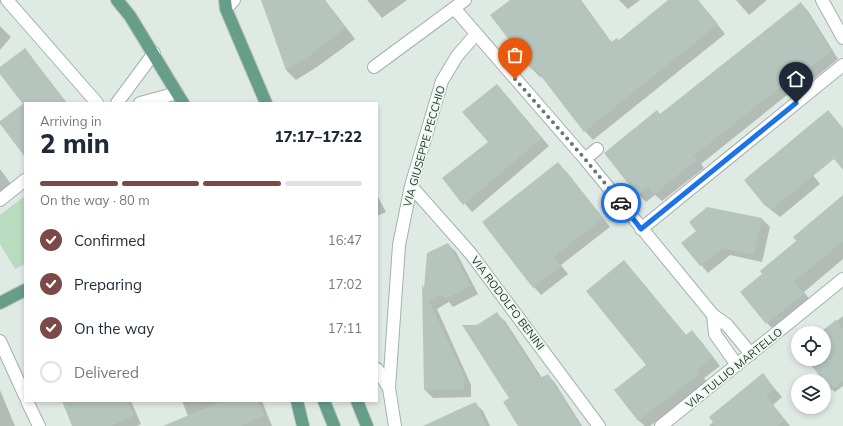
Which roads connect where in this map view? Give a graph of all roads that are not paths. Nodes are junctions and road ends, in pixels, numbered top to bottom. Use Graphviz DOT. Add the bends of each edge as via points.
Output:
graph roads {
  1 [pos="7,0"];
  2 [pos="117,0"];
  3 [pos="129,0"];
  4 [pos="216,0"];
  5 [pos="234,0"];
  6 [pos="465,0"];
  7 [pos="822,0"];
  8 [pos="225,4"];
  9 [pos="454,8"];
  10 [pos="130,16"];
  11 [pos="476,34"];
  12 [pos="843,38"];
  13 [pos="154,53"];
  14 [pos="843,65"];
  15 [pos="374,67"];
  16 [pos="180,98"];
  17 [pos="96,102"];
  18 [pos="118,102"];
  19 [pos="148,102"];
  20 [pos="266,102"];
  21 [pos="597,149"];
  22 [pos="585,159"];
  23 [pos="24,181"];
  24 [pos="411,186"];
  25 [pos="0,200"];
  26 [pos="641,229"];
  27 [pos="843,279"];
  28 [pos="24,291"];
  29 [pos="0,303"];
  30 [pos="713,315"];
  31 [pos="0,342"];
  32 [pos="751,354"];
  33 [pos="737,365"];
  34 [pos="378,371"];
  35 [pos="389,388"];
  36 [pos="24,394"];
  37 [pos="27,402"];
  38 [pos="296,402"];
  39 [pos="324,402"];
  40 [pos="357,402"];
  41 [pos="39,426"];
  42 [pos="303,426"];
  43 [pos="334,426"];
  44 [pos="367,426"];
  45 [pos="396,426"];
  46 [pos="599,426"];
  47 [pos="661,426"];
  1 -- 17 [label="street"];
  2 -- 10 [label="main road"];
  3 -- 10 [label="main road"];
  4 -- 8 [label="main road"];
  5 -- 8 [label="street"];
  6 -- 9 [label="street"];
  7 -- 12 [label="street"];
  8 -- 20 [label="main road"];
  9 -- 11 [label="street"];
  9 -- 15 [label="street"];
  10 -- 13 [label="main road"];
  11 -- 22 [label="street"];
  11 -- 24 [label="street, VIA GIUSEPPE PECCHIO" via="457,56 442,81"];
  13 -- 16 [label="main road"];
  13 -- 18 [label="street"];
  14 -- 26 [label="street"];
  16 -- 19 [label="street"];
  21 -- 22 [label="street"];
  22 -- 26 [label="street"];
  23 -- 25 [label="street"];
  24 -- 35 [label="street, VIA GIUSEPPE PECCHIO" via="398,245"];
  24 -- 46 [label="street, VIA RODOLFO BENINI" via="471,254"];
  26 -- 30 [label="street"];
  27 -- 32 [label="street, VIA TULLIO MARTELLO"];
  28 -- 29 [label="main road"];
  30 -- 32 [label="street" via="727,324"];
  30 -- 33 [label="street" via="715,334"];
  31 -- 36 [label="street"];
  32 -- 33 [label="street, VIA TULLIO MARTELLO"];
  33 -- 47 [label="street, VIA TULLIO MARTELLO"];
  34 -- 35 [label="street"];
  35 -- 45 [label="street"];
  37 -- 41 [label="street"];
  38 -- 42 [label="main road"];
  39 -- 43 [label="main road"];
  40 -- 44 [label="main road"];
}
